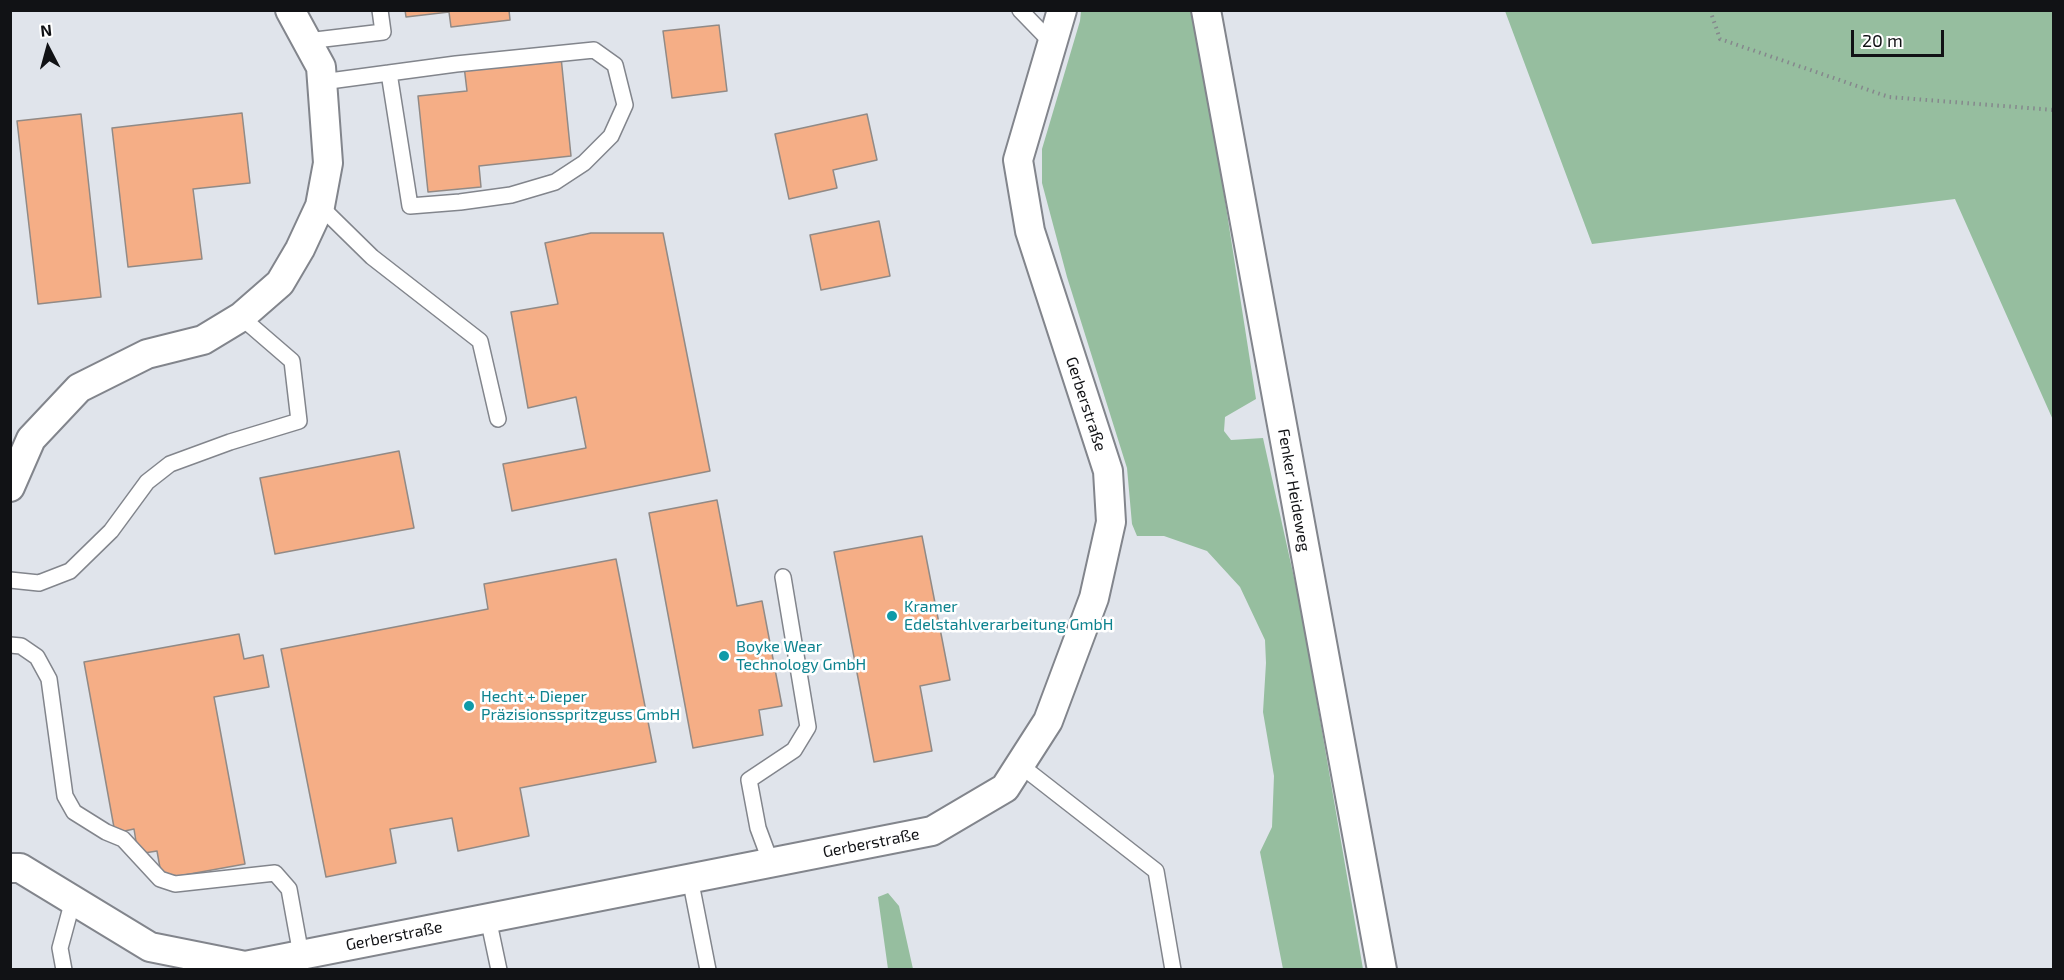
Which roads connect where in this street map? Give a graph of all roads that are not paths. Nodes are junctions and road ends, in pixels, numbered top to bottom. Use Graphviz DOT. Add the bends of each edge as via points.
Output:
graph roads {
  1 [pos="290,10"];
  2 [pos="380,10"];
  3 [pos="1020,10"];
  4 [pos="1062,10"];
  5 [pos="1206,10"];
  6 [pos="307,41"];
  7 [pos="1053,43"];
  8 [pos="388,73"];
  9 [pos="322,82"];
  10 [pos="320,206"];
  11 [pos="242,317"];
  12 [pos="498,419"];
  13 [pos="10,487"];
  14 [pos="783,577"];
  15 [pos="10,580"];
  16 [pos="10,645"];
  17 [pos="1020,765"];
  18 [pos="771,863"];
  19 [pos="10,868"];
  20 [pos="690,878"];
  21 [pos="73,900"];
  22 [pos="488,918"];
  23 [pos="301,955"];
  24 [pos="64,969"];
  25 [pos="499,969"];
  26 [pos="708,969"];
  27 [pos="1173,969"];
  28 [pos="1382,969"];
  1 -- 6 [label="street"];
  2 -- 6 [label="lane" via="383,32"];
  3 -- 7 [label="lane"];
  4 -- 7 [label="street, Gerberstraße"];
  5 -- 28 [label="street, Fenker Heideweg"];
  6 -- 9 [label="street" via="321,67"];
  7 -- 17 [label="street, Gerberstraße" via="1018,160 1030,231 1108,471 1111,522 1094,598 1048,721"];
  8 -- 8 [label="lane" via="594,50 615,65 625,105 611,136 584,163 555,182 511,195 410,206"];
  8 -- 9 [label="lane"];
  9 -- 10 [label="street" via="328,163"];
  10 -- 11 [label="street" via="280,283"];
  10 -- 12 [label="lane" via="372,257 480,341"];
  11 -- 13 [label="street" via="203,340 147,354 79,388 31,439"];
  11 -- 15 [label="lane" via="292,361 299,421 170,464 147,482 111,531 70,571 39,583"];
  14 -- 18 [label="lane" via="808,727 794,750 749,780 758,828"];
  16 -- 23 [label="lane" via="21,645 38,657 49,679 65,796 74,812 123,839 160,879 175,884 275,873 289,889"];
  17 -- 18 [label="street, Gerberstraße" via="1005,788 932,831"];
  17 -- 27 [label="lane" via="1156,871"];
  18 -- 20 [label="street, Gerberstraße"];
  19 -- 21 [label="street, Gerberstraße" via="20,868"];
  20 -- 22 [label="street, Gerberstraße"];
  20 -- 26 [label="lane"];
  21 -- 23 [label="street, Gerberstraße" via="150,946 244,966"];
  21 -- 24 [label="lane" via="60,948"];
  22 -- 23 [label="street, Gerberstraße"];
  22 -- 25 [label="lane"];
}
